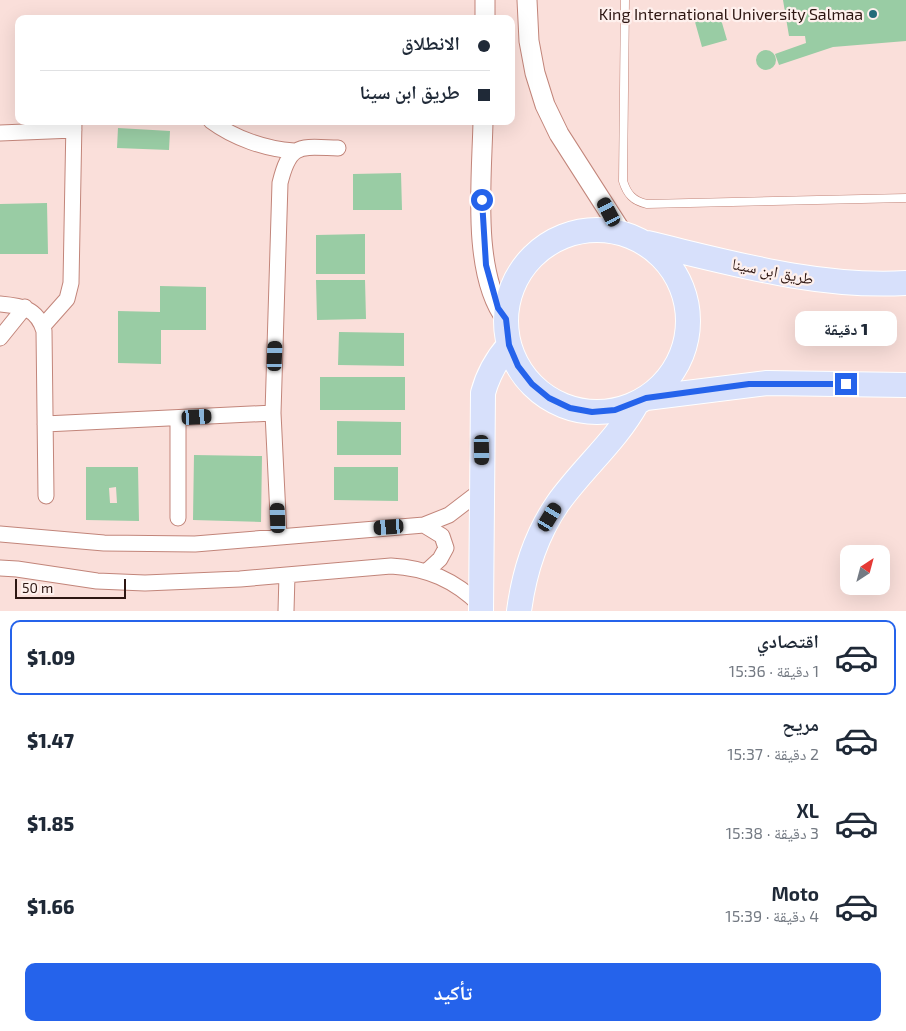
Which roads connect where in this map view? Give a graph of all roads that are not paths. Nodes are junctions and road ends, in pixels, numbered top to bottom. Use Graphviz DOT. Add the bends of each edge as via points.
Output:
graph roads {
  1 [pos="485,0"];
  2 [pos="527,0"];
  3 [pos="625,0"];
  4 [pos="485,15"];
  5 [pos="216,125"];
  6 [pos="483,125"];
  7 [pos="74,126"];
  8 [pos="0,133"];
  9 [pos="338,148"];
  10 [pos="294,151"];
  11 [pos="906,198"];
  12 [pos="633,238"];
  13 [pos="906,283"];
  14 [pos="0,304"];
  15 [pos="25,307"];
  16 [pos="506,319"];
  17 [pos="43,326"];
  18 [pos="0,338"];
  19 [pos="509,345"];
  20 [pos="906,385"];
  21 [pos="641,401"];
  22 [pos="273,413"];
  23 [pos="178,418"];
  24 [pos="45,424"];
  25 [pos="483,489"];
  26 [pos="46,496"];
  27 [pos="178,518"];
  28 [pos="424,525"];
  29 [pos="0,534"];
  30 [pos="279,536"];
  31 [pos="0,568"];
  32 [pos="427,571"];
  33 [pos="287,575"];
  34 [pos="481,608"];
  35 [pos="286,611"];
  36 [pos="519,611"];
  1 -- 4 [label="street"];
  2 -- 12 [label="street" via="529,41 545,104 559,134"];
  3 -- 11 [label="lane" via="623,181 628,194 634,199 646,204"];
  5 -- 10 [label="street" via="258,144"];
  6 -- 16 [label="street" via="483,243 491,287 498,308"];
  7 -- 8 [label="street"];
  7 -- 17 [label="street" via="71,284 67,299"];
  9 -- 10 [label="street"];
  10 -- 22 [label="street" via="284,164 280,183"];
  12 -- 13 [label="main road, طريق ابن سينا" via="775,274 852,284"];
  12 -- 16 [label="main road, طريق ابن سينا" via="603,230 582,231 543,247 516,279 508,298"];
  12 -- 21 [label="main road" via="664,259 679,281 687,306 688,324 680,359 666,381"];
  14 -- 15 [label="street"];
  15 -- 17 [label="street" via="36,314"];
  15 -- 18 [label="street"];
  16 -- 19 [label="main road, طريق ابن سينا"];
  17 -- 24 [label="street"];
  19 -- 21 [label="main road, طريق ابن سينا" via="518,366 532,384 549,398 570,408 592,412 615,410"];
  19 -- 25 [label="main road" via="492,367 483,393"];
  20 -- 21 [label="main road" via="758,384"];
  21 -- 36 [label="main road" via="558,504 542,530 530,558"];
  22 -- 23 [label="street"];
  22 -- 30 [label="street"];
  23 -- 24 [label="street"];
  23 -- 27 [label="street"];
  24 -- 26 [label="street"];
  25 -- 28 [label="street" via="449,515"];
  25 -- 34 [label="main road"];
  28 -- 30 [label="street"];
  28 -- 32 [label="street" via="442,536 446,548"];
  29 -- 30 [label="street" via="149,544 194,544"];
  31 -- 33 [label="street" via="98,581 145,583"];
  32 -- 33 [label="street" via="391,566"];
  32 -- 34 [label="street" via="457,585"];
  33 -- 35 [label="street"];
}
